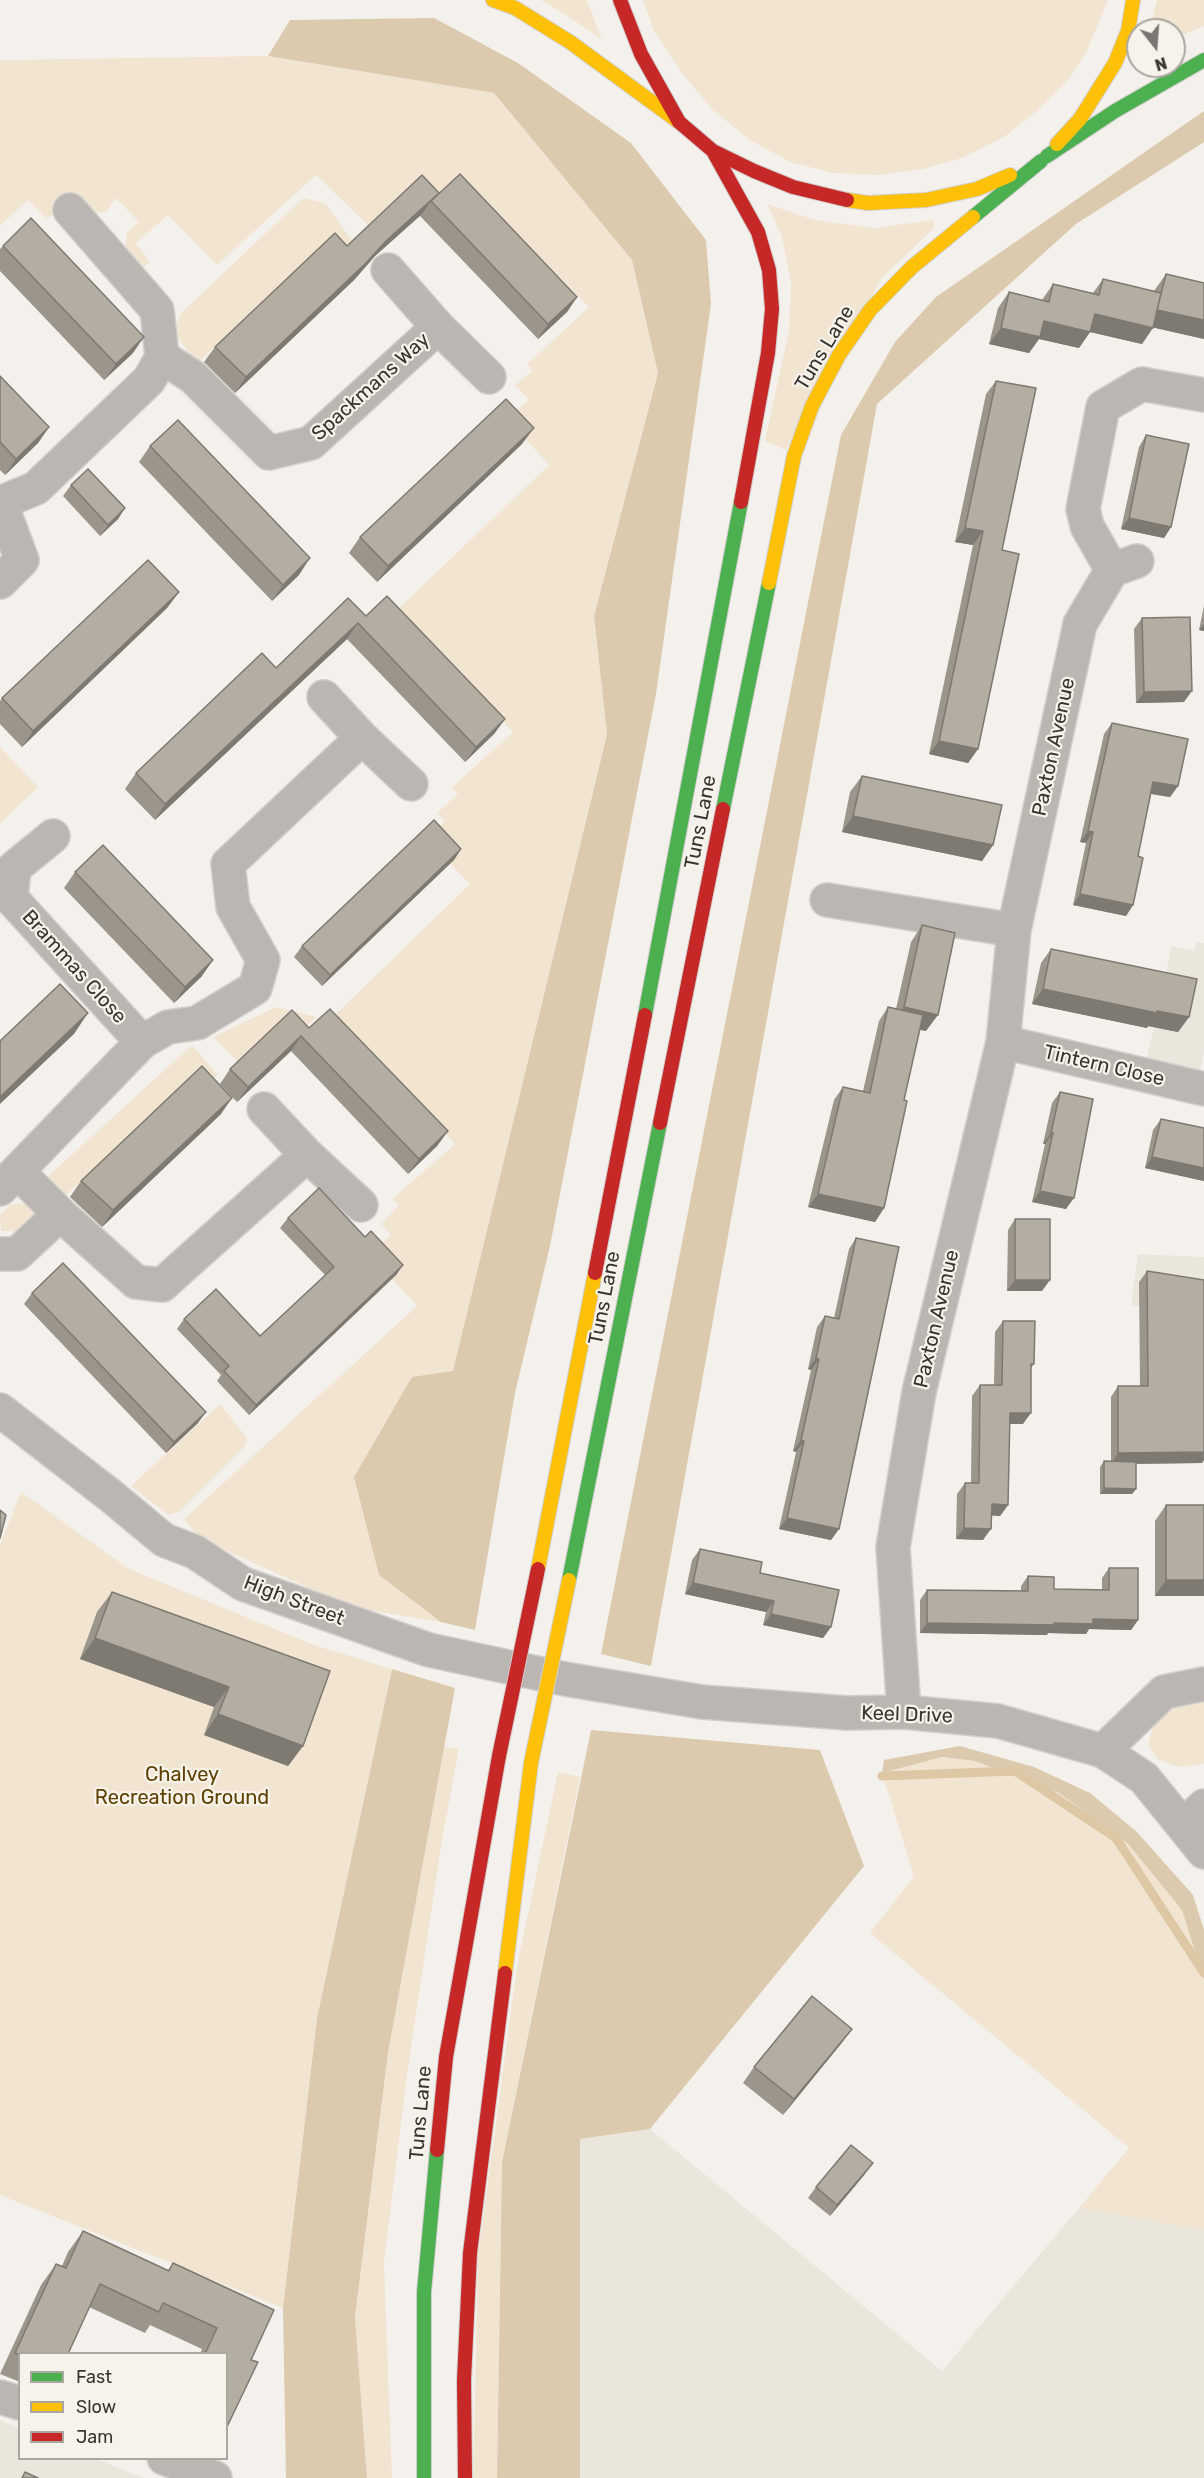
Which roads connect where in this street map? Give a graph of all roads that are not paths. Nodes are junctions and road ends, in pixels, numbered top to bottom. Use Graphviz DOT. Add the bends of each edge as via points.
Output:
graph roads {
  1 [pos="493,0"];
  2 [pos="620,0"];
  3 [pos="1133,0"];
  4 [pos="1204,60"];
  5 [pos="680,122"];
  6 [pos="713,151"];
  7 [pos="1044,158"];
  8 [pos="70,210"];
  9 [pos="388,270"];
  10 [pos="438,327"];
  11 [pos="162,357"];
  12 [pos="489,377"];
  13 [pos="1204,395"];
  14 [pos="1,504"];
  15 [pos="0,582"];
  16 [pos="324,697"];
  17 [pos="362,738"];
  18 [pos="411,784"];
  19 [pos="53,836"];
  20 [pos="827,900"];
  21 [pos="1014,930"];
  22 [pos="142,1042"];
  23 [pos="1003,1042"];
  24 [pos="1204,1089"];
  25 [pos="264,1109"];
  26 [pos="307,1155"];
  27 [pos="9,1181"];
  28 [pos="361,1206"];
  29 [pos="60,1214"];
  30 [pos="0,1254"];
  31 [pos="0,1410"];
  32 [pos="565,1679"];
  33 [pos="1204,1684"];
  34 [pos="904,1712"];
  35 [pos="1103,1751"];
  36 [pos="1194,1815"];
  37 [pos="1204,1852"];
  38 [pos="0,2397"];
  39 [pos="18,2402"];
  40 [pos="169,2460"];
  41 [pos="215,2478"];
  42 [pos="424,2478"];
  43 [pos="465,2478"];
  1 -- 5 [label="main road" via="515,8 570,42"];
  2 -- 5 [label="main road" via="641,54"];
  3 -- 7 [label="main road" via="1128,31 1103,85 1080,119"];
  4 -- 7 [label="main road"];
  5 -- 6 [label="main road"];
  6 -- 7 [label="main road" via="793,187 868,203 926,200 976,189"];
  6 -- 42 [label="main road, Tuns Lane, bridge" via="758,232 769,270 768,353 718,633 499,1756 446,2057 424,2292"];
  7 -- 43 [label="main road, Tuns Lane, bridge" via="912,267 870,310 838,355 812,406 794,456 531,1763 470,2253 464,2380"];
  8 -- 11 [label="street" via="157,310"];
  9 -- 10 [label="street, Spackmans Way"];
  10 -- 11 [label="street, Spackmans Way" via="311,443 269,453 193,377"];
  10 -- 12 [label="street, Spackmans Way"];
  11 -- 14 [label="street" via="149,380 36,488"];
  13 -- 21 [label="street, Paxton Avenue" via="1142,384 1103,407 1083,509 1087,526 1125,566 1080,624"];
  14 -- 15 [label="street" via="22,560"];
  16 -- 17 [label="street"];
  17 -- 18 [label="street"];
  17 -- 22 [label="street" via="228,864 233,907 263,960 255,988 197,1023 168,1027"];
  19 -- 22 [label="street, Brammas Close" via="14,868 11,898"];
  20 -- 21 [label="street"];
  21 -- 23 [label="street, Paxton Avenue"];
  22 -- 27 [label="street"];
  23 -- 24 [label="street, Tintern Close"];
  23 -- 34 [label="street, Paxton Avenue" via="919,1392 893,1547"];
  25 -- 26 [label="street"];
  26 -- 28 [label="street"];
  26 -- 29 [label="street" via="162,1285 136,1282"];
  27 -- 29 [label="street"];
  29 -- 30 [label="street" via="17,1254"];
  31 -- 32 [label="street, High Street" via="164,1540 195,1552 243,1584 429,1650"];
  32 -- 34 [label="street, Keel Drive" via="702,1702 847,1713"];
  33 -- 35 [label="street" via="1164,1692"];
  34 -- 35 [label="street, Keel Drive" via="998,1721"];
  35 -- 36 [label="street, Keel Drive"];
  36 -- 37 [label="street, Keel Drive"];
  38 -- 39 [label="street"];
  40 -- 41 [label="street"];
}
